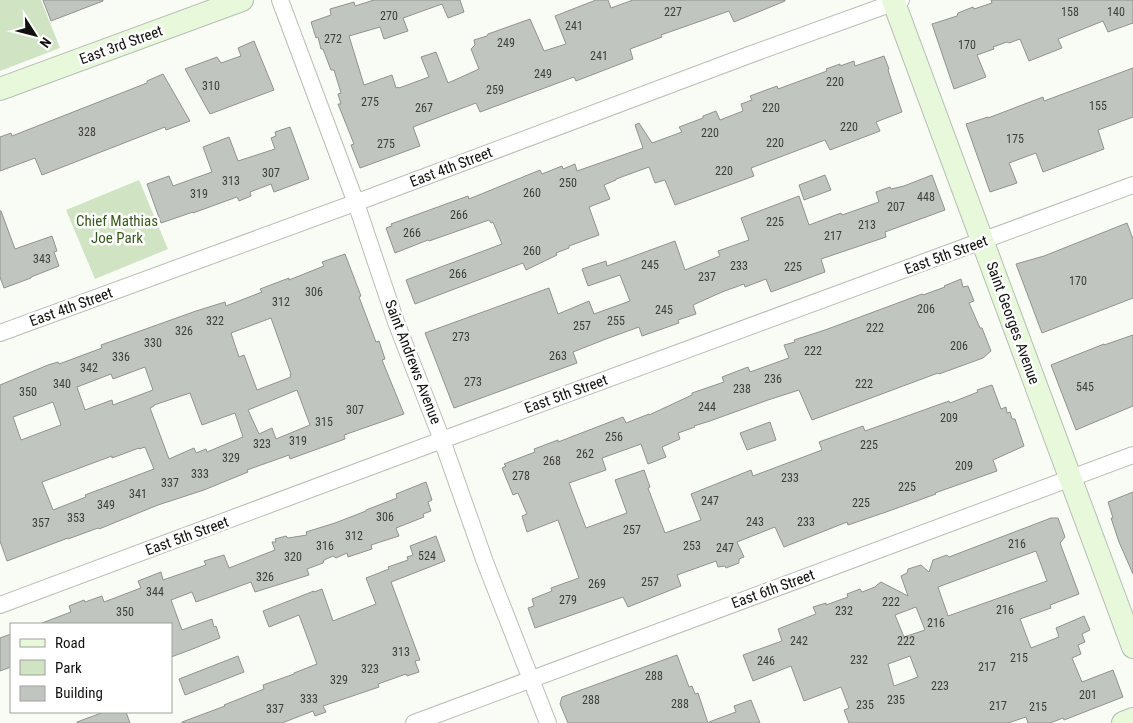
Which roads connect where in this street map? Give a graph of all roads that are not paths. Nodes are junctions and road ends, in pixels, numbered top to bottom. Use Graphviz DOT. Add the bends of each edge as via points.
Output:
graph roads {
  1 [pos="242,0"];
  2 [pos="280,0"];
  3 [pos="896,1"];
  4 [pos="0,89"];
  5 [pos="1133,185"];
  6 [pos="356,203"];
  7 [pos="983,241"];
  8 [pos="0,333"];
  9 [pos="442,440"];
  10 [pos="1133,455"];
  11 [pos="1070,479"];
  12 [pos="0,605"];
  13 [pos="1133,647"];
  14 [pos="531,679"];
  15 [pos="1133,719"];
  16 [pos="414,723"];
  17 [pos="548,723"];
  18 [pos="1123,723"];
  1 -- 4 [label="street, East 3rd Street"];
  2 -- 6 [label="street, Saint Andrews Avenue"];
  3 -- 6 [label="street, East 4th Street"];
  3 -- 7 [label="street, Saint Georges Avenue"];
  5 -- 7 [label="street, East 5th Street"];
  6 -- 8 [label="street, East 4th Street"];
  6 -- 9 [label="street, Saint Andrews Avenue" via="396,322"];
  7 -- 9 [label="street, East 5th Street"];
  7 -- 11 [label="street, Saint Georges Avenue"];
  9 -- 12 [label="street, East 5th Street"];
  9 -- 14 [label="street, Saint Andrews Avenue"];
  10 -- 11 [label="street, East 6th Street"];
  11 -- 13 [label="street, Saint Georges Avenue"];
  11 -- 14 [label="street, East 6th Street"];
  14 -- 16 [label="street, East 6th Street"];
  14 -- 17 [label="street, Saint Andrews Avenue"];
  15 -- 18 [label="street"];
}
